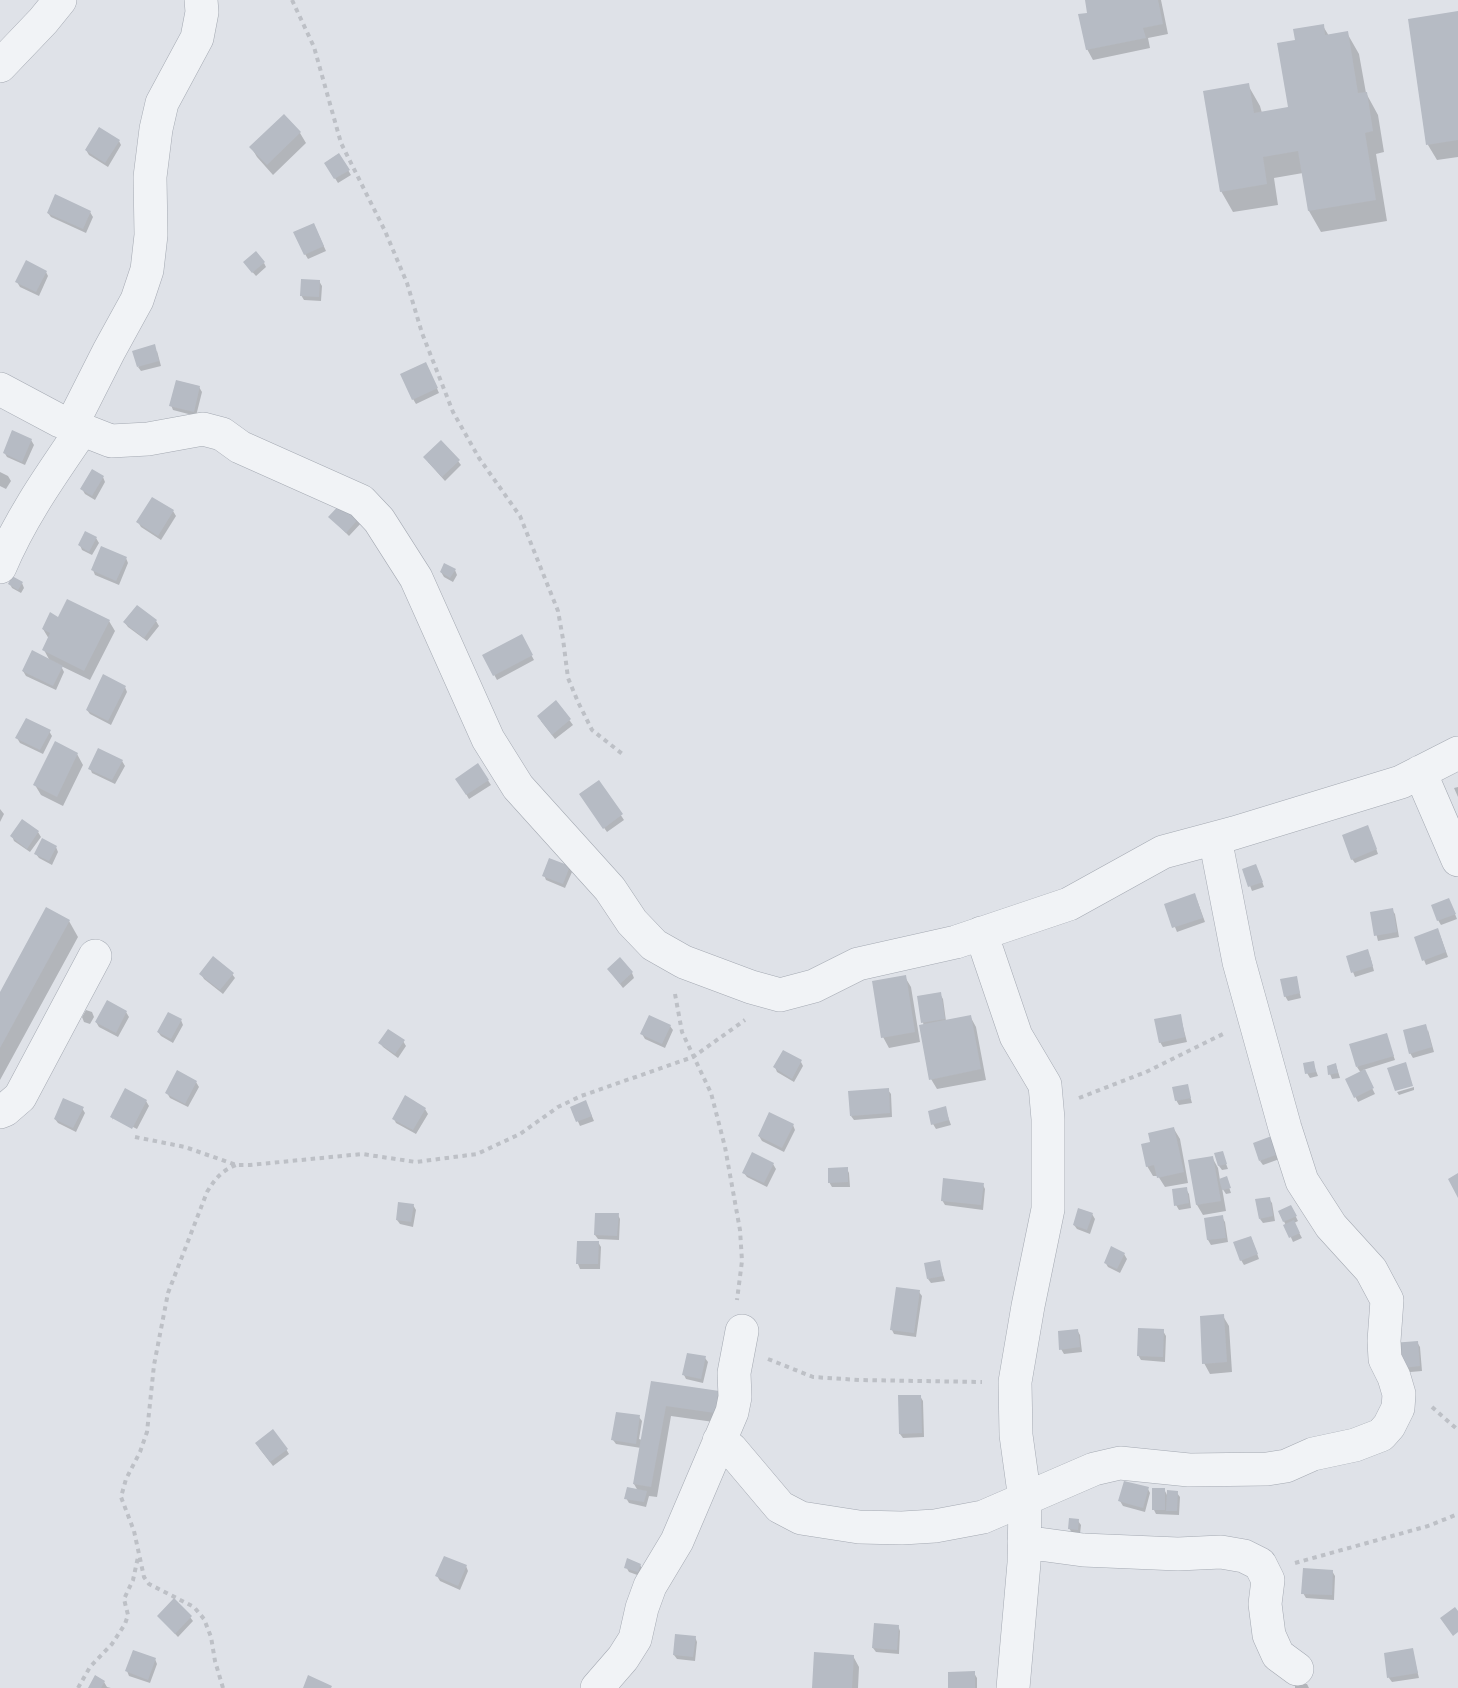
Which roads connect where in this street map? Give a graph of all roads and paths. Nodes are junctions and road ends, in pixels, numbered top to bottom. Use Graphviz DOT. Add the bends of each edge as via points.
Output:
graph roads {
  1 [pos="60,0"];
  2 [pos="201,0"];
  3 [pos="292,0"];
  4 [pos="0,66"];
  5 [pos="0,389"];
  6 [pos="76,428"];
  7 [pos="0,567"];
  8 [pos="1458,753"];
  9 [pos="625,756"];
  10 [pos="1420,772"];
  11 [pos="1215,838"];
  12 [pos="1458,860"];
  13 [pos="981,933"];
  14 [pos="667,952"];
  15 [pos="95,956"];
  16 [pos="780,995"];
  17 [pos="1254,1018"];
  18 [pos="693,1057"];
  19 [pos="1048,1111"];
  20 [pos="0,1112"];
  21 [pos="135,1137"];
  22 [pos="236,1165"];
  23 [pos="742,1330"];
  24 [pos="1015,1382"];
  25 [pos="719,1442"];
  26 [pos="1025,1500"];
  27 [pos="1458,1514"];
  28 [pos="1024,1542"];
  29 [pos="138,1556"];
  30 [pos="1268,1580"];
  31 [pos="1297,1669"];
  32 [pos="78,1688"];
  33 [pos="223,1688"];
  34 [pos="597,1688"];
  35 [pos="1013,1688"];
  1 -- 4 [label="street"];
  2 -- 6 [label="street" via="197,38 162,103 156,129 147,270 137,300 109,351"];
  3 -- 9 [label="path" via="314,47 341,143 385,231 453,412 479,458 520,516 558,611 568,678 578,702 592,730"];
  5 -- 6 [label="street"];
  6 -- 7 [label="street"];
  6 -- 14 [label="street" via="111,441 203,429 222,434 240,447 361,501 379,520 416,578 488,739 518,787 610,890 632,922 654,945"];
  8 -- 10 [label="street"];
  10 -- 11 [label="street" via="1401,782"];
  10 -- 12 [label="street"];
  11 -- 13 [label="street" via="1163,852 1069,904"];
  11 -- 17 [label="street"];
  13 -- 16 [label="street" via="858,964 814,986"];
  13 -- 19 [label="street" via="1016,1036 1044,1085"];
  14 -- 16 [label="street" via="684,962"];
  14 -- 18 [label="path" via="682,1032"];
  15 -- 20 [label="street" via="20,1096"];
  16 -- 18 [label="path"];
  17 -- 19 [label="path" via="1146,1072"];
  17 -- 26 [label="street" via="1302,1181 1330,1226 1371,1270 1387,1300 1385,1359 1399,1394 1398,1408 1381,1435 1286,1466 1189,1470 1120,1463 1094,1469"];
  18 -- 22 [label="path" via="581,1096 520,1134 477,1154 416,1162 362,1154"];
  18 -- 23 [label="path" via="711,1093 735,1200 742,1261 737,1299"];
  19 -- 24 [label="street" via="1048,1209"];
  21 -- 22 [label="path" via="185,1147"];
  22 -- 29 [label="path" via="224,1170 207,1192 168,1293 154,1365 147,1432 121,1497 134,1531"];
  23 -- 24 [label="path" via="760,1355 813,1377"];
  23 -- 25 [label="street" via="732,1412"];
  24 -- 26 [label="street" via="1016,1435"];
  25 -- 26 [label="street" via="731,1449 780,1507 822,1523 859,1527 935,1526 983,1517"];
  25 -- 34 [label="street" via="677,1541 650,1586 635,1639"];
  26 -- 28 [label="street"];
  27 -- 30 [label="path" via="1428,1526 1304,1559"];
  28 -- 30 [label="street" via="1107,1551 1221,1552 1260,1564"];
  28 -- 35 [label="street"];
  29 -- 32 [label="path" via="124,1599 128,1615 125,1624"];
  29 -- 33 [label="path" via="149,1584 194,1607 204,1619"];
  30 -- 31 [label="street" via="1265,1604 1269,1635 1278,1655"];
}
